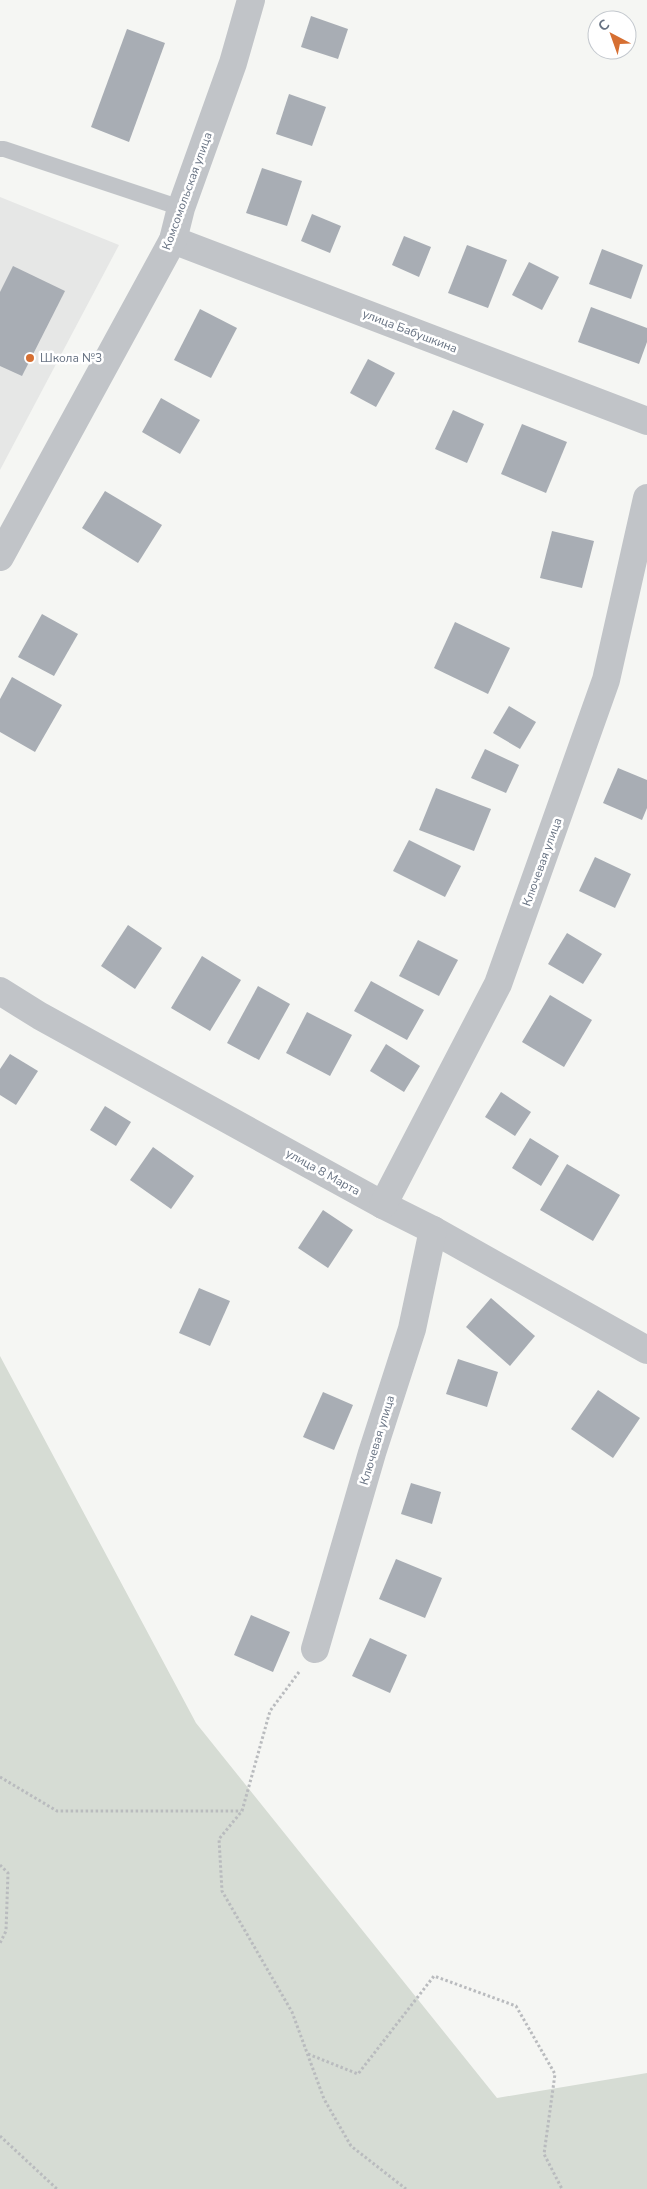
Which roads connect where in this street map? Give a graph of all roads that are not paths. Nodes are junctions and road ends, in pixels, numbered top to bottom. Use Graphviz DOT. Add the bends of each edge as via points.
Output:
graph roads {
  1 [pos="251,0"];
  2 [pos="0,149"];
  3 [pos="182,208"];
  4 [pos="172,240"];
  5 [pos="647,421"];
  6 [pos="647,498"];
  7 [pos="0,557"];
  8 [pos="0,991"];
  9 [pos="383,1204"];
  10 [pos="433,1230"];
  11 [pos="647,1350"];
  12 [pos="315,1649"];
  1 -- 3 [label="street, Комсомольская улица" via="233,63"];
  2 -- 3 [label="lane"];
  3 -- 4 [label="street, Комсомольская улица"];
  4 -- 5 [label="street, улица Бабушкина"];
  4 -- 7 [label="street, Комсомольская улица"];
  6 -- 9 [label="street, Ключевая улица" via="606,680 498,984"];
  8 -- 9 [label="street, улица 8 Марта"];
  9 -- 10 [label="street, улица 8 Марта"];
  10 -- 11 [label="street, улица 8 Марта"];
  10 -- 12 [label="street, Ключевая улица" via="412,1329 372,1452"];
}
